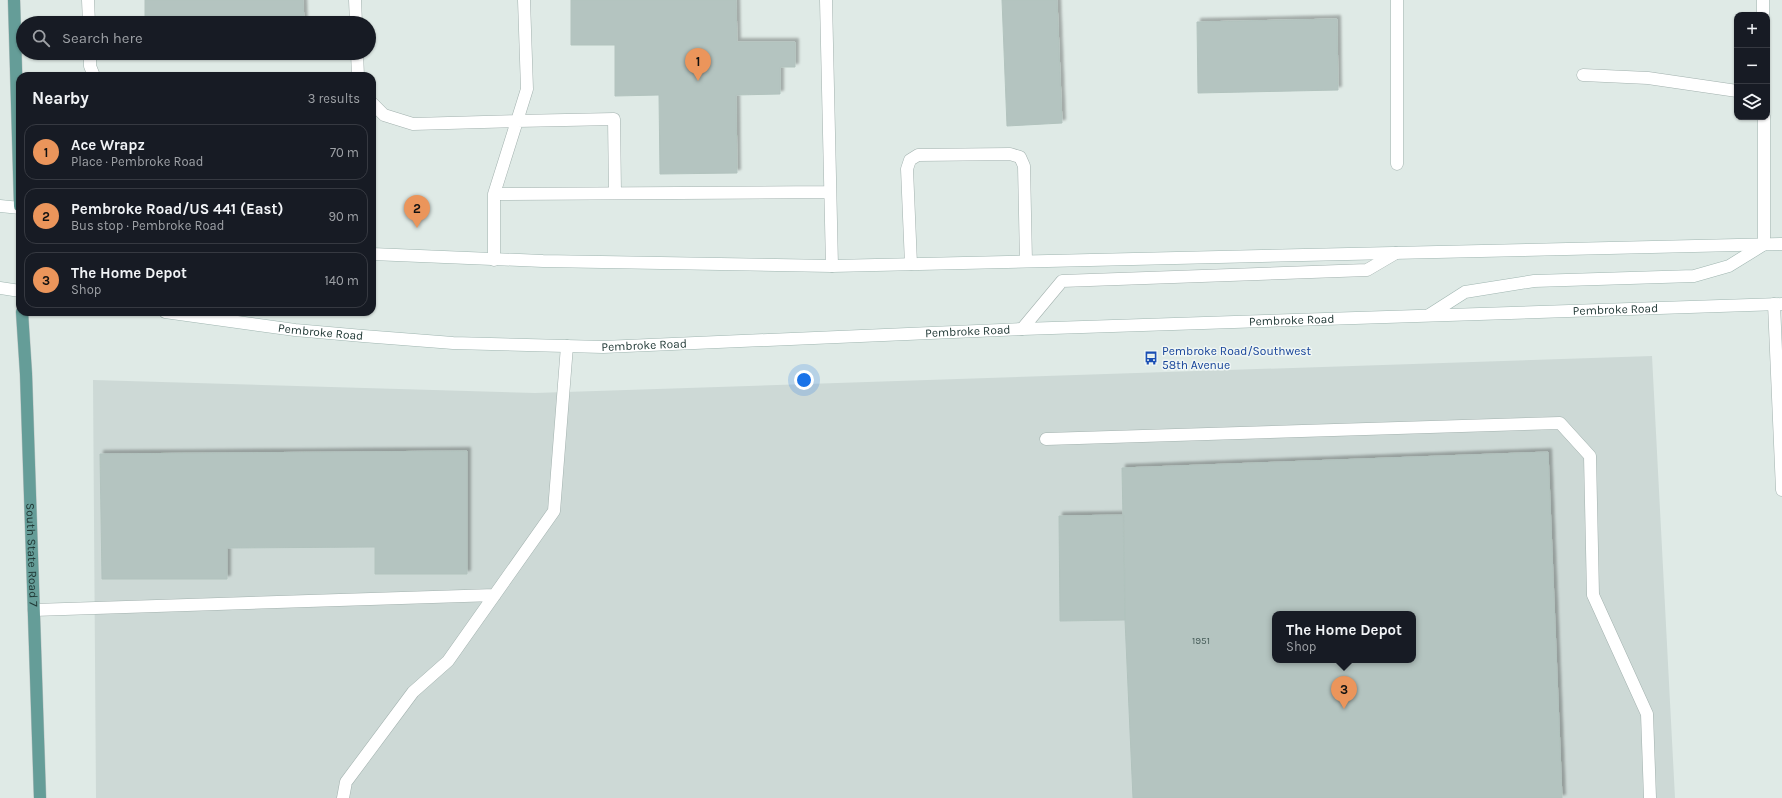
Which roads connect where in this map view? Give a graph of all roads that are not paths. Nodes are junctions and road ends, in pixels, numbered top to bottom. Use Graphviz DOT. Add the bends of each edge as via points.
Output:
graph roads {
  1 [pos="14,0"];
  2 [pos="88,0"];
  3 [pos="355,0"];
  4 [pos="524,0"];
  5 [pos="826,0"];
  6 [pos="1397,0"];
  7 [pos="1763,0"];
  8 [pos="1763,12"];
  9 [pos="89,16"];
  10 [pos="356,16"];
  11 [pos="90,60"];
  12 [pos="357,60"];
  13 [pos="16,72"];
  14 [pos="92,72"];
  15 [pos="358,72"];
  16 [pos="1583,75"];
  17 [pos="1734,91"];
  18 [pos="376,107"];
  19 [pos="1764,120"];
  20 [pos="517,122"];
  21 [pos="1397,164"];
  22 [pos="830,192"];
  23 [pos="615,193"];
  24 [pos="494,194"];
  25 [pos="0,206"];
  26 [pos="16,207"];
  27 [pos="1764,244"];
  28 [pos="1782,244"];
  29 [pos="1396,253"];
  30 [pos="376,254"];
  31 [pos="494,260"];
  32 [pos="1026,261"];
  33 [pos="911,264"];
  34 [pos="832,266"];
  35 [pos="0,288"];
  36 [pos="16,290"];
  37 [pos="1779,301"];
  38 [pos="22,316"];
  39 [pos="194,316"];
  40 [pos="1428,316"];
  41 [pos="1022,329"];
  42 [pos="566,346"];
  43 [pos="1046,439"];
  44 [pos="1782,490"];
  45 [pos="495,595"];
  46 [pos="34,610"];
  47 [pos="40,798"];
  48 [pos="343,798"];
  49 [pos="1650,798"];
  1 -- 13 [label="main road"];
  2 -- 9 [label="main road"];
  3 -- 10 [label="main road"];
  4 -- 20 [label="main road" via="527,89"];
  5 -- 22 [label="main road"];
  6 -- 21 [label="main road"];
  7 -- 8 [label="main road"];
  11 -- 14 [label="main road"];
  12 -- 15 [label="main road"];
  16 -- 17 [label="main road" via="1648,78"];
  18 -- 20 [label="main road" via="384,115 413,124"];
  19 -- 27 [label="main road"];
  20 -- 23 [label="main road" via="614,120"];
  20 -- 24 [label="main road"];
  22 -- 23 [label="main road"];
  22 -- 34 [label="main road"];
  23 -- 24 [label="main road"];
  24 -- 31 [label="main road"];
  25 -- 26 [label="main road"];
  27 -- 28 [label="main road"];
  27 -- 29 [label="main road"];
  27 -- 40 [label="main road" via="1729,266 1694,276 1534,281 1465,292"];
  29 -- 32 [label="main road"];
  29 -- 41 [label="main road" via="1367,270 1062,281"];
  30 -- 31 [label="main road"];
  31 -- 34 [label="main road"];
  32 -- 33 [label="main road"];
  32 -- 33 [label="main road" via="1024,166 1020,157 1010,154 918,155 910,160 907,169"];
  33 -- 34 [label="main road"];
  35 -- 36 [label="main road"];
  37 -- 40 [label="main road, Pembroke Road"];
  37 -- 44 [label="main road"];
  38 -- 46 [label="main road, South State Road 7"];
  39 -- 42 [label="main road, Pembroke Road" via="295,330 363,336 453,343"];
  40 -- 41 [label="main road, Pembroke Road"];
  41 -- 42 [label="main road, Pembroke Road" via="603,347"];
  42 -- 45 [label="main road" via="554,511"];
  43 -- 49 [label="main road" via="1560,423 1590,456 1593,595 1647,714"];
  45 -- 46 [label="main road"];
  45 -- 48 [label="main road" via="448,661 413,692 346,782"];
  46 -- 47 [label="main road, South State Road 7"];
}
